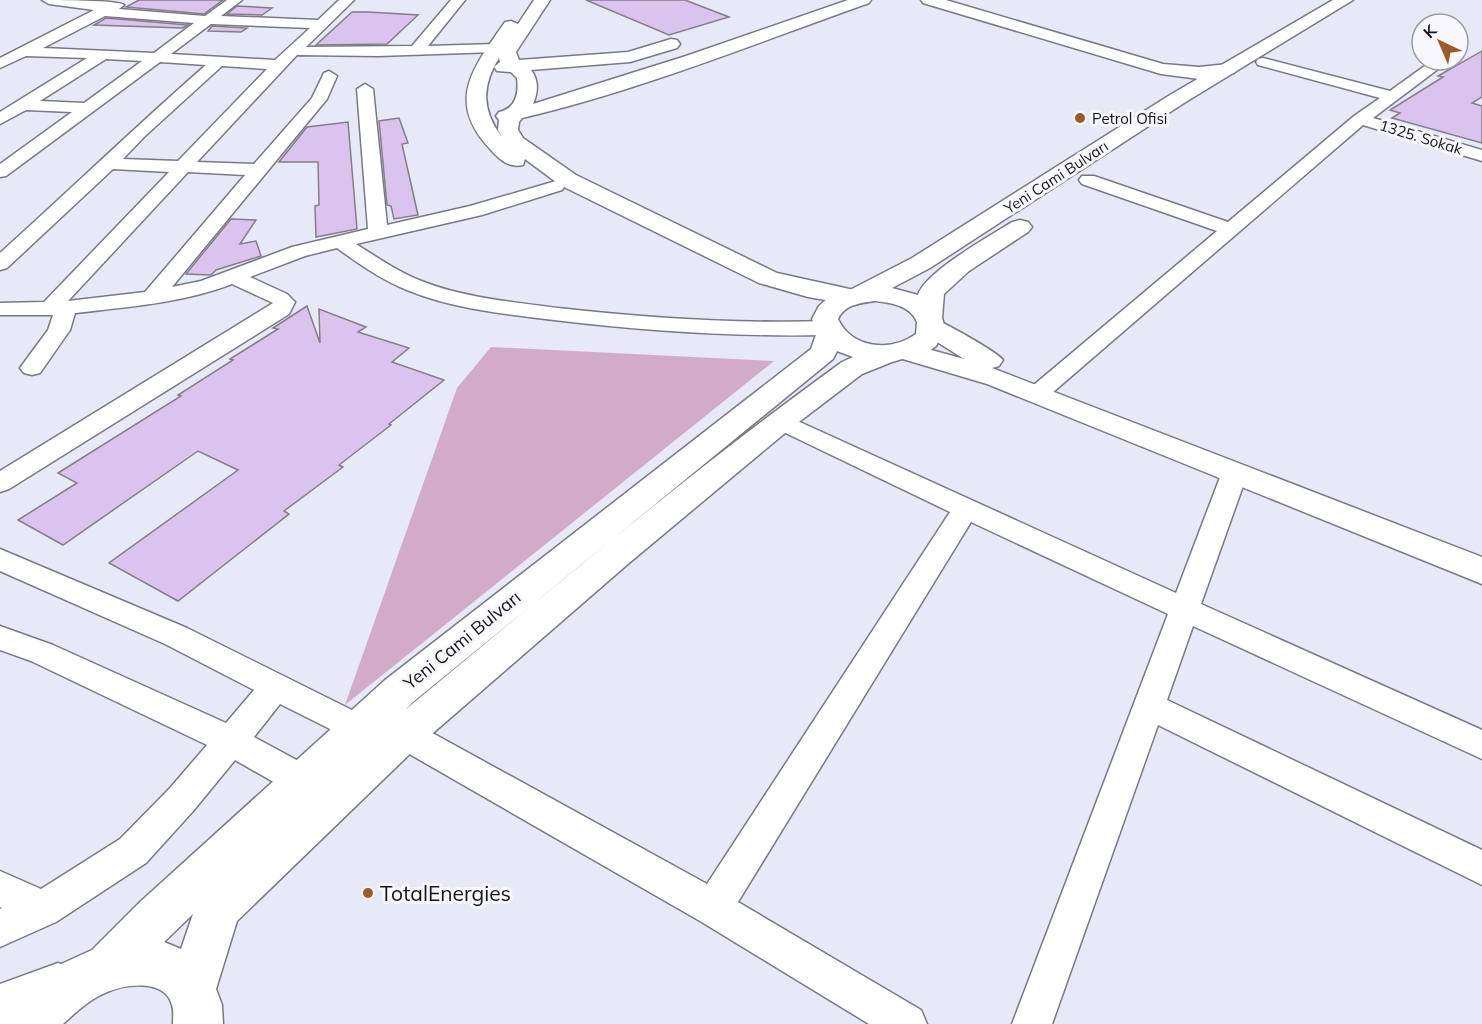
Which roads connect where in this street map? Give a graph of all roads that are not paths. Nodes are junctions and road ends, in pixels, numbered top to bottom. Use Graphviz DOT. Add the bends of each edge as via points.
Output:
graph roads {
  1 [pos="49,0"];
  2 [pos="120,0"];
  3 [pos="129,0"];
  4 [pos="235,0"];
  5 [pos="347,0"];
  6 [pos="458,0"];
  7 [pos="529,0"];
  8 [pos="542,0"];
  9 [pos="863,0"];
  10 [pos="910,0"];
  11 [pos="929,0"];
  12 [pos="1344,0"];
  13 [pos="1368,0"];
  14 [pos="100,12"];
  15 [pos="207,20"];
  16 [pos="322,24"];
  17 [pos="683,40"];
  18 [pos="496,48"];
  19 [pos="293,51"];
  20 [pos="416,51"];
  21 [pos="20,53"];
  22 [pos="0,54"];
  23 [pos="103,54"];
  24 [pos="155,57"];
  25 [pos="219,61"];
  26 [pos="1263,62"];
  27 [pos="0,64"];
  28 [pos="279,65"];
  29 [pos="514,65"];
  30 [pos="1228,69"];
  31 [pos="483,71"];
  32 [pos="1426,72"];
  33 [pos="329,76"];
  34 [pos="365,88"];
  35 [pos="1392,96"];
  36 [pos="1177,99"];
  37 [pos="23,105"];
  38 [pos="89,108"];
  39 [pos="515,115"];
  40 [pos="480,117"];
  41 [pos="0,119"];
  42 [pos="1360,119"];
  43 [pos="1482,156"];
  44 [pos="109,164"];
  45 [pos="183,166"];
  46 [pos="259,170"];
  47 [pos="0,172"];
  48 [pos="1088,180"];
  49 [pos="556,186"];
  50 [pos="1070,194"];
  51 [pos="1033,218"];
  52 [pos="1230,229"];
  53 [pos="378,234"];
  54 [pos="339,241"];
  55 [pos="0,264"];
  56 [pos="232,276"];
  57 [pos="856,296"];
  58 [pos="152,298"];
  59 [pos="58,308"];
  60 [pos="0,309"];
  61 [pos="932,322"];
  62 [pos="827,327"];
  63 [pos="897,352"];
  64 [pos="32,368"];
  65 [pos="1043,389"];
  66 [pos="780,422"];
  67 [pos="1235,472"];
  68 [pos="0,483"];
  69 [pos="966,509"];
  70 [pos="1482,553"];
  71 [pos="5,566"];
  72 [pos="1482,571"];
  73 [pos="1184,608"];
  74 [pos="0,638"];
  75 [pos="276,687"];
  76 [pos="1149,706"];
  77 [pos="358,729"];
  78 [pos="404,734"];
  79 [pos="231,741"];
  80 [pos="1482,745"];
  81 [pos="303,781"];
  82 [pos="1482,868"];
  83 [pos="0,888"];
  84 [pos="713,908"];
  85 [pos="43,909"];
  86 [pos="0,928"];
  87 [pos="95,973"];
  88 [pos="195,1006"];
  89 [pos="0,1009"];
  90 [pos="31,1024"];
  91 [pos="907,1024"];
  92 [pos="1032,1024"];
  1 -- 2 [label="street" via="108,7"];
  3 -- 14 [label="street"];
  4 -- 15 [label="street"];
  5 -- 16 [label="street"];
  6 -- 20 [label="street"];
  7 -- 18 [label="street"];
  8 -- 29 [label="street" via="507,52"];
  9 -- 39 [label="street" via="692,60"];
  10 -- 36 [label="street" via="1157,76 1172,86"];
  11 -- 30 [label="street" via="1161,69 1199,73"];
  12 -- 30 [label="street, Yeni Cami Bulvarı"];
  13 -- 26 [label="street, Yeni Cami Bulvarı"];
  14 -- 15 [label="street"];
  14 -- 21 [label="street"];
  15 -- 16 [label="street"];
  15 -- 24 [label="street"];
  16 -- 19 [label="street"];
  17 -- 29 [label="street" via="630,57"];
  18 -- 20 [label="street"];
  18 -- 31 [label="street"];
  19 -- 20 [label="street"];
  19 -- 28 [label="street"];
  21 -- 22 [label="street"];
  21 -- 23 [label="street"];
  21 -- 27 [label="street"];
  23 -- 24 [label="street"];
  23 -- 37 [label="street"];
  24 -- 25 [label="street"];
  24 -- 38 [label="street"];
  25 -- 28 [label="street"];
  25 -- 44 [label="street"];
  26 -- 35 [label="street"];
  26 -- 48 [label="street, Yeni Cami Bulvarı" via="1187,109"];
  28 -- 45 [label="street"];
  29 -- 31 [label="street"];
  29 -- 39 [label="street" via="526,76 528,85 528,97"];
  30 -- 36 [label="street, Yeni Cami Bulvarı"];
  31 -- 40 [label="street" via="476,84"];
  32 -- 35 [label="street"];
  33 -- 46 [label="street" via="320,99"];
  34 -- 53 [label="street"];
  35 -- 42 [label="street"];
  36 -- 57 [label="street, Yeni Cami Bulvarı" via="921,263"];
  37 -- 38 [label="street"];
  37 -- 41 [label="street"];
  38 -- 47 [label="street"];
  39 -- 40 [label="street"];
  39 -- 57 [label="street" via="509,120 508,130 515,142 568,180 768,278 808,290"];
  40 -- 49 [label="street" via="486,132 502,151"];
  42 -- 43 [label="street, 1325. Sokak"];
  42 -- 52 [label="street"];
  44 -- 45 [label="street"];
  44 -- 55 [label="street"];
  45 -- 46 [label="street"];
  45 -- 59 [label="street"];
  46 -- 58 [label="street"];
  48 -- 50 [label="street, Yeni Cami Bulvarı"];
  48 -- 52 [label="street"];
  49 -- 53 [label="street" via="476,211"];
  49 -- 62 [label="street"];
  51 -- 61 [label="street, Yeni Cami Bulvarı" via="943,279 931,292"];
  52 -- 65 [label="street"];
  53 -- 54 [label="street"];
  54 -- 56 [label="street"];
  54 -- 62 [label="street" via="387,272 425,289 524,310 658,325 781,330"];
  56 -- 58 [label="street" via="207,286"];
  56 -- 68 [label="street" via="280,298 284,302 281,309"];
  57 -- 61 [label="street" via="875,293 909,301 922,308"];
  57 -- 62 [label="street, Yeni Cami Bulvarı" via="833,306"];
  58 -- 59 [label="street"];
  59 -- 60 [label="street"];
  59 -- 64 [label="street" via="59,330"];
  61 -- 63 [label="street, Yeni Cami Bulvarı" via="929,337 920,345"];
  61 -- 65 [label="street" via="975,354"];
  62 -- 63 [label="street" via="839,342 854,348"];
  62 -- 77 [label="street, Yeni Cami Bulvarı" via="823,353 399,690"];
  63 -- 65 [label="street" via="943,360"];
  63 -- 66 [label="street, Yeni Cami Bulvarı" via="852,368"];
  65 -- 67 [label="street"];
  65 -- 70 [label="street"];
  66 -- 69 [label="street"];
  66 -- 78 [label="street, Yeni Cami Bulvarı" via="616,554"];
  67 -- 72 [label="street"];
  67 -- 73 [label="street"];
  69 -- 73 [label="street"];
  69 -- 84 [label="street"];
  71 -- 75 [label="street" via="176,636"];
  73 -- 76 [label="street"];
  73 -- 80 [label="street"];
  74 -- 79 [label="street" via="42,653"];
  75 -- 77 [label="street"];
  75 -- 79 [label="street"];
  76 -- 82 [label="street"];
  76 -- 92 [label="street"];
  77 -- 81 [label="street, Yeni Cami Bulvarı"];
  78 -- 84 [label="street"];
  78 -- 88 [label="street, Yeni Cami Bulvarı" via="218,908"];
  79 -- 81 [label="street"];
  79 -- 85 [label="street" via="133,850"];
  81 -- 87 [label="street, Yeni Cami Bulvarı"];
  83 -- 85 [label="street"];
  84 -- 91 [label="street"];
  85 -- 86 [label="street"];
  87 -- 88 [label="street" via="135,962 159,963 178,972"];
  87 -- 89 [label="street"];
  87 -- 90 [label="street, Yeni Cami Bulvarı" via="58,996"];
}
